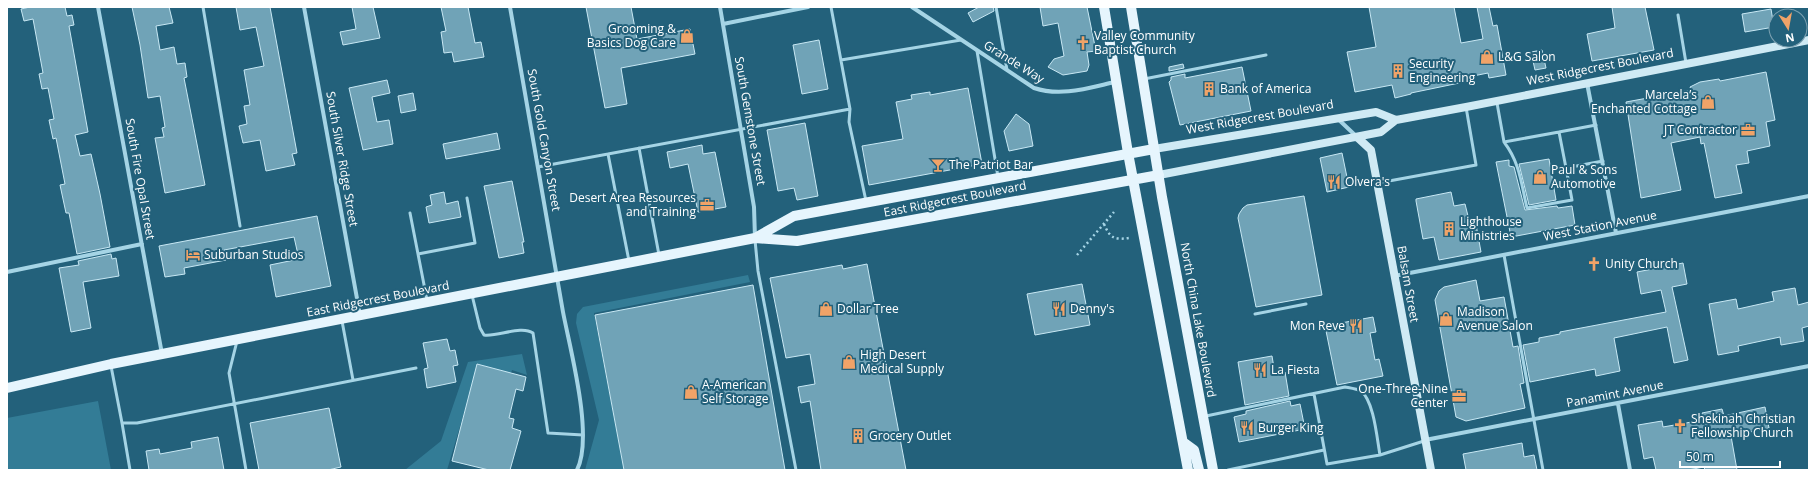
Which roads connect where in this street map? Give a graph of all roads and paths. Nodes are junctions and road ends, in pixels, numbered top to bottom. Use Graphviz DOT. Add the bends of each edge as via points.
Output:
graph roads {
  1 [pos="98,7"];
  2 [pos="202,7"];
  3 [pos="304,7"];
  4 [pos="510,7"];
  5 [pos="720,7"];
  6 [pos="808,7"];
  7 [pos="831,7"];
  8 [pos="912,7"];
  9 [pos="996,7"];
  10 [pos="1104,7"];
  11 [pos="1130,7"];
  12 [pos="1678,15"];
  13 [pos="723,24"];
  14 [pos="961,40"];
  15 [pos="1809,40"];
  16 [pos="977,51"];
  17 [pos="1266,55"];
  18 [pos="841,60"];
  19 [pos="1686,63"];
  20 [pos="1007,71"];
  21 [pos="1142,79"];
  22 [pos="1117,81"];
  23 [pos="1587,83"];
  24 [pos="1496,101"];
  25 [pos="1466,107"];
  26 [pos="850,108"];
  27 [pos="1336,118"];
  28 [pos="1396,120"];
  29 [pos="1596,125"];
  30 [pos="741,129"];
  31 [pos="1560,132"];
  32 [pos="1357,137"];
  33 [pos="1504,142"];
  34 [pos="639,148"];
  35 [pos="1154,149"];
  36 [pos="1128,153"];
  37 [pos="608,154"];
  38 [pos="1603,161"];
  39 [pos="538,167"];
  40 [pos="1566,168"];
  41 [pos="1159,175"];
  42 [pos="998,177"];
  43 [pos="1133,180"];
  44 [pos="1377,183"];
  45 [pos="1809,196"];
  46 [pos="467,198"];
  47 [pos="867,202"];
  48 [pos="1114,212"];
  49 [pos="410,213"];
  50 [pos="1104,224"];
  51 [pos="240,226"];
  52 [pos="1616,233"];
  53 [pos="755,238"];
  54 [pos="1129,238"];
  55 [pos="142,244"];
  56 [pos="418,254"];
  57 [pos="1077,255"];
  58 [pos="1504,255"];
  59 [pos="660,256"];
  60 [pos="629,263"];
  61 [pos="7,272"];
  62 [pos="1394,276"];
  63 [pos="558,277"];
  64 [pos="472,294"];
  65 [pos="427,302"];
  66 [pos="1306,304"];
  67 [pos="1255,314"];
  68 [pos="360,315"];
  69 [pos="341,319"];
  70 [pos="238,339"];
  71 [pos="162,354"];
  72 [pos="111,364"];
  73 [pos="1809,366"];
  74 [pos="416,368"];
  75 [pos="353,380"];
  76 [pos="7,388"];
  77 [pos="1314,394"];
  78 [pos="236,404"];
  79 [pos="1618,404"];
  80 [pos="1203,416"];
  81 [pos="1534,420"];
  82 [pos="122,423"];
  83 [pos="583,435"];
  84 [pos="1425,440"];
  85 [pos="1183,442"];
  86 [pos="1324,450"];
  87 [pos="1380,455"];
  88 [pos="1327,464"];
  89 [pos="130,470"];
  90 [pos="246,470"];
  91 [pos="577,470"];
  92 [pos="796,470"];
  93 [pos="1188,470"];
  94 [pos="1199,470"];
  95 [pos="1213,470"];
  96 [pos="1228,470"];
  97 [pos="1328,470"];
  98 [pos="1431,470"];
  99 [pos="1543,470"];
  100 [pos="1630,470"];
  1 -- 55 [label="street, South Fire Opal Street"];
  2 -- 51 [label="lane"];
  3 -- 68 [label="street, South Silver Ridge Street"];
  4 -- 39 [label="street, South Gold Canyon Street"];
  5 -- 13 [label="street, South Gemstone Street"];
  6 -- 13 [label="street"];
  7 -- 18 [label="lane"];
  8 -- 14 [label="street, Grande Way"];
  9 -- 20 [label="lane"];
  10 -- 22 [label="main road"];
  11 -- 21 [label="main road, North China Lake Boulevard"];
  12 -- 19 [label="lane"];
  13 -- 30 [label="street, South Gemstone Street"];
  14 -- 16 [label="street, Grande Way"];
  14 -- 18 [label="lane"];
  15 -- 19 [label="main road, West Ridgecrest Boulevard"];
  16 -- 20 [label="street, Grande Way"];
  16 -- 42 [label="lane"];
  17 -- 21 [label="lane"];
  18 -- 26 [label="lane"];
  19 -- 23 [label="main road, West Ridgecrest Boulevard"];
  20 -- 22 [label="street, Grande Way" via="1034,88 1047,92 1060,93"];
  21 -- 35 [label="main road, North China Lake Boulevard"];
  22 -- 36 [label="main road"];
  23 -- 24 [label="main road, West Ridgecrest Boulevard"];
  23 -- 29 [label="street"];
  24 -- 25 [label="main road, West Ridgecrest Boulevard"];
  24 -- 33 [label="lane"];
  25 -- 28 [label="main road, West Ridgecrest Boulevard"];
  25 -- 44 [label="lane" via="1476,165"];
  26 -- 30 [label="lane"];
  26 -- 47 [label="lane" via="849,122"];
  27 -- 28 [label="main road, West Ridgecrest Boulevard" via="1376,112"];
  27 -- 32 [label="street, Balsam Street"];
  27 -- 35 [label="main road, West Ridgecrest Boulevard"];
  28 -- 32 [label="main road, West Ridgecrest Boulevard" via="1381,132"];
  29 -- 31 [label="lane"];
  29 -- 38 [label="street"];
  30 -- 34 [label="lane"];
  30 -- 53 [label="street, South Gemstone Street" via="754,207"];
  31 -- 33 [label="lane"];
  31 -- 40 [label="lane"];
  32 -- 41 [label="main road, West Ridgecrest Boulevard"];
  32 -- 44 [label="main road, Balsam Street" via="1371,150"];
  33 -- 40 [label="lane" via="1514,155 1518,166 1527,208 1572,200"];
  34 -- 37 [label="lane"];
  34 -- 59 [label="lane"];
  35 -- 36 [label="main road, West Ridgecrest Boulevard"];
  35 -- 41 [label="main road, North China Lake Boulevard"];
  36 -- 42 [label="main road, East Ridgecrest Boulevard"];
  36 -- 43 [label="main road"];
  37 -- 39 [label="lane"];
  37 -- 60 [label="lane"];
  38 -- 40 [label="lane"];
  38 -- 52 [label="street"];
  39 -- 63 [label="street, South Gold Canyon Street"];
  41 -- 43 [label="main road, East Ridgecrest Boulevard"];
  41 -- 80 [label="main road, North China Lake Boulevard"];
  42 -- 47 [label="main road, East Ridgecrest Boulevard"];
  43 -- 53 [label="main road, East Ridgecrest Boulevard" via="797,241"];
  43 -- 85 [label="main road"];
  44 -- 62 [label="main road, Balsam Street"];
  45 -- 52 [label="street, West Station Avenue"];
  46 -- 56 [label="lane" via="475,243"];
  47 -- 53 [label="main road, East Ridgecrest Boulevard" via="794,216"];
  48 -- 50 [label="path"];
  49 -- 56 [label="lane"];
  50 -- 54 [label="path" via="1113,238"];
  50 -- 57 [label="path"];
  52 -- 58 [label="street, West Station Avenue"];
  53 -- 59 [label="main road, East Ridgecrest Boulevard"];
  53 -- 92 [label="lane" via="758,271"];
  55 -- 61 [label="street"];
  55 -- 71 [label="street, South Fire Opal Street"];
  56 -- 65 [label="lane"];
  58 -- 62 [label="street, West Station Avenue"];
  58 -- 81 [label="lane"];
  59 -- 60 [label="main road, East Ridgecrest Boulevard"];
  60 -- 63 [label="main road, East Ridgecrest Boulevard"];
  62 -- 84 [label="main road, Balsam Street"];
  63 -- 64 [label="main road, East Ridgecrest Boulevard"];
  63 -- 83 [label="street, South Gold Canyon Street" via="580,394"];
  64 -- 65 [label="main road, East Ridgecrest Boulevard"];
  64 -- 83 [label="lane" via="484,335 523,330 532,333 548,433"];
  65 -- 68 [label="main road, East Ridgecrest Boulevard"];
  66 -- 67 [label="lane"];
  68 -- 69 [label="main road, East Ridgecrest Boulevard"];
  69 -- 70 [label="main road, East Ridgecrest Boulevard"];
  69 -- 75 [label="lane"];
  70 -- 71 [label="main road, East Ridgecrest Boulevard"];
  70 -- 78 [label="lane" via="230,373"];
  71 -- 72 [label="main road, East Ridgecrest Boulevard"];
  72 -- 76 [label="main road, East Ridgecrest Boulevard"];
  72 -- 82 [label="lane"];
  73 -- 79 [label="street, Panamint Avenue"];
  74 -- 75 [label="lane"];
  75 -- 78 [label="lane"];
  77 -- 80 [label="lane"];
  77 -- 86 [label="lane"];
  77 -- 87 [label="lane" via="1345,387 1361,391 1370,402"];
  78 -- 82 [label="lane" via="137,423"];
  78 -- 90 [label="lane"];
  79 -- 81 [label="street, Panamint Avenue"];
  79 -- 100 [label="street"];
  80 -- 95 [label="main road, North China Lake Boulevard"];
  81 -- 84 [label="street, Panamint Avenue"];
  81 -- 99 [label="lane"];
  82 -- 89 [label="lane"];
  83 -- 91 [label="street, South Gold Canyon Street"];
  84 -- 87 [label="lane"];
  84 -- 98 [label="main road, Balsam Street"];
  85 -- 93 [label="main road"];
  85 -- 94 [label="main road" via="1194,450"];
  86 -- 88 [label="lane"];
  86 -- 96 [label="lane"];
  87 -- 88 [label="lane"];
  88 -- 97 [label="lane"];
}
